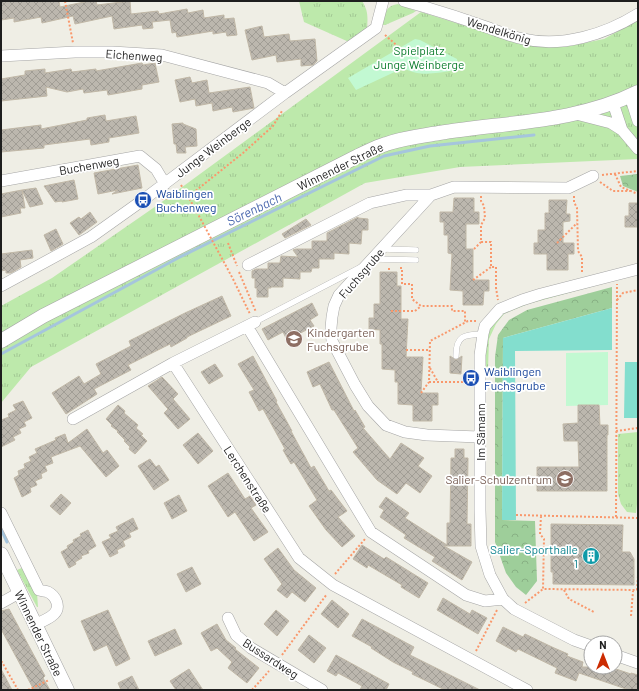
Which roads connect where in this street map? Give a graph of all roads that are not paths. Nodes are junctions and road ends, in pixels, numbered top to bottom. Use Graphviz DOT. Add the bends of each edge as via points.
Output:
graph roads {
  1 [pos="383,1"];
  2 [pos="404,1"];
  3 [pos="638,14"];
  4 [pos="1,56"];
  5 [pos="286,93"];
  6 [pos="634,94"];
  7 [pos="613,103"];
  8 [pos="574,114"];
  9 [pos="638,121"];
  10 [pos="622,130"];
  11 [pos="638,149"];
  12 [pos="593,176"];
  13 [pos="1,181"];
  14 [pos="164,184"];
  15 [pos="431,195"];
  16 [pos="382,249"];
  17 [pos="416,250"];
  18 [pos="372,260"];
  19 [pos="416,260"];
  20 [pos="248,265"];
  21 [pos="638,269"];
  22 [pos="1,286"];
  23 [pos="253,322"];
  24 [pos="483,334"];
  25 [pos="1,341"];
  26 [pos="456,356"];
  27 [pos="173,363"];
  28 [pos="73,420"];
  29 [pos="479,437"];
  30 [pos="1,512"];
  31 [pos="1,554"];
  32 [pos="19,593"];
  33 [pos="503,599"];
  34 [pos="1,603"];
  35 [pos="228,618"];
  36 [pos="34,625"];
  37 [pos="583,643"];
  38 [pos="623,658"];
  39 [pos="638,663"];
  40 [pos="67,690"];
  41 [pos="322,690"];
  42 [pos="527,690"];
  1 -- 5 [label="street, Junge Weinberge" via="376,28"];
  2 -- 3 [label="street, Wendelkönig" via="524,40 546,42 584,38 624,23"];
  4 -- 5 [label="street, Eichenweg" via="75,52 162,55 268,83"];
  5 -- 14 [label="street, Junge Weinberge"];
  6 -- 7 [label="street, Winnender Straße"];
  6 -- 9 [label="street"];
  7 -- 8 [label="street, Winnender Straße"];
  7 -- 10 [label="street"];
  8 -- 10 [label="street" via="606,121"];
  8 -- 25 [label="street, Winnender Straße" via="451,131 386,144 43,316"];
  10 -- 11 [label="street"];
  12 -- 15 [label="street, Fuchsgrube" via="568,188 454,187"];
  13 -- 14 [label="street, Buchenweg" via="140,156 156,169"];
  14 -- 22 [label="street, Junge Weinberge" via="91,237"];
  15 -- 16 [label="street, Fuchsgrube"];
  15 -- 20 [label="street, Fuchsgrube" via="406,195 370,203"];
  16 -- 17 [label="lane"];
  16 -- 18 [label="street, Fuchsgrube"];
  18 -- 19 [label="lane"];
  18 -- 23 [label="lane"];
  18 -- 29 [label="street, Fuchsgrube" via="340,296 334,306 331,328 332,341 355,385 368,406 386,425 405,432 427,435"];
  21 -- 24 [label="street, Im Sämann" via="522,300 500,310 489,321"];
  23 -- 27 [label="street"];
  23 -- 33 [label="street" via="371,532 466,596 485,601"];
  24 -- 26 [label="lane" via="470,334 462,338 456,345"];
  24 -- 29 [label="street, Im Sämann" via="480,355"];
  27 -- 28 [label="street"];
  27 -- 42 [label="street, Lerchenstraße" via="299,558 333,585"];
  29 -- 33 [label="street, Im Sämann" via="481,546 490,574"];
  30 -- 36 [label="street" via="39,590 54,596 58,604 54,615"];
  31 -- 32 [label="street, Winnender Straße"];
  32 -- 34 [label="street"];
  32 -- 36 [label="street, Winnender Straße"];
  33 -- 37 [label="street, Im Sämann" via="514,609"];
  35 -- 41 [label="street, Bussardweg" via="236,635 251,648"];
  36 -- 40 [label="street, Winnender Straße"];
  38 -- 39 [label="street"];
}
